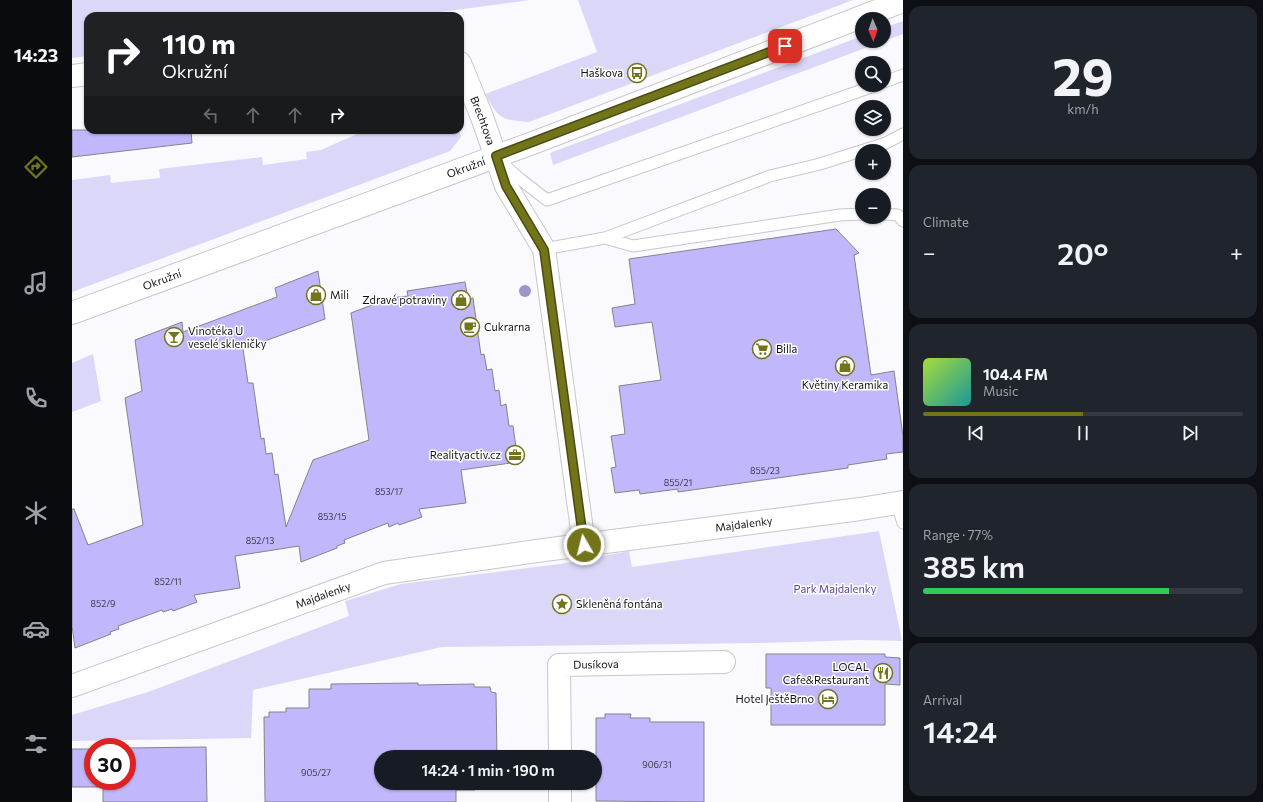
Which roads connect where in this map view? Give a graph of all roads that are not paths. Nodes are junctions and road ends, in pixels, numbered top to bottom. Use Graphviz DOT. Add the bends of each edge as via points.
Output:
graph roads {
  1 [pos="903,1"];
  2 [pos="464,72"];
  3 [pos="84,74"];
  4 [pos="903,75"];
  5 [pos="72,76"];
  6 [pos="891,79"];
  7 [pos="857,92"];
  8 [pos="903,134"];
  9 [pos="496,156"];
  10 [pos="855,214"];
  11 [pos="891,214"];
  12 [pos="903,221"];
  13 [pos="605,238"];
  14 [pos="544,250"];
  15 [pos="72,313"];
  16 [pos="901,510"];
  17 [pos="584,545"];
  18 [pos="724,662"];
  19 [pos="72,686"];
  20 [pos="560,750"];
  21 [pos="560,790"];
  22 [pos="560,802"];
  1 -- 9 [label="street, Okružní"];
  2 -- 9 [label="street, Brechtova"];
  3 -- 5 [label="street"];
  4 -- 6 [label="lane"];
  7 -- 9 [label="lane" via="547,200 520,180"];
  8 -- 13 [label="lane" via="886,143 820,164 770,176"];
  9 -- 14 [label="street" via="506,186"];
  9 -- 15 [label="street, Okružní"];
  10 -- 13 [label="lane" via="633,246"];
  11 -- 12 [label="lane" via="898,215"];
  13 -- 14 [label="lane"];
  14 -- 17 [label="street"];
  16 -- 17 [label="street, Majdalenky"];
  17 -- 19 [label="street, Majdalenky" via="384,573"];
  18 -- 20 [label="street, Dusíkova" via="559,665"];
  21 -- 22 [label="street"];
}
